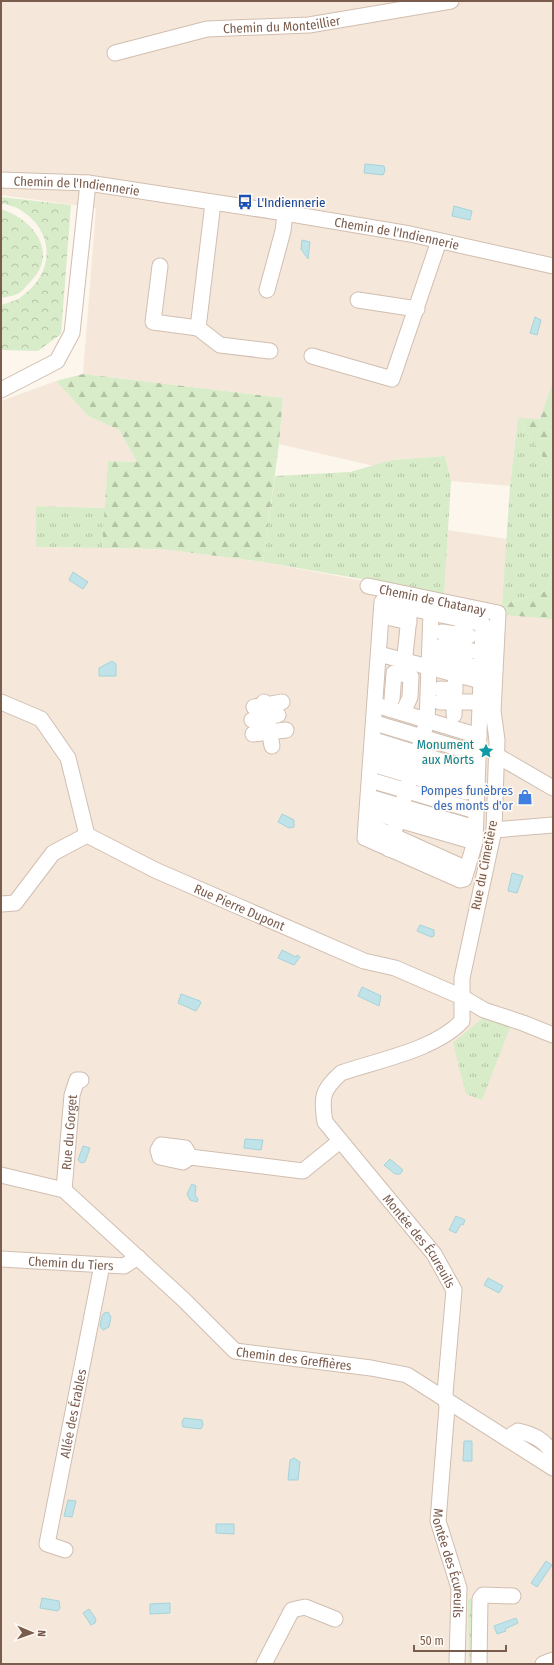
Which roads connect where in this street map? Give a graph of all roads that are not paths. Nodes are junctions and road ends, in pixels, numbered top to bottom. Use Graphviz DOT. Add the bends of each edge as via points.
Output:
graph roads {
  1 [pos="451,1"];
  2 [pos="383,7"];
  3 [pos="115,53"];
  4 [pos="1,180"];
  5 [pos="88,183"];
  6 [pos="213,202"];
  7 [pos="285,213"];
  8 [pos="439,241"];
  9 [pos="160,266"];
  10 [pos="553,266"];
  11 [pos="267,290"];
  12 [pos="358,300"];
  13 [pos="417,309"];
  14 [pos="198,328"];
  15 [pos="270,351"];
  16 [pos="312,356"];
  17 [pos="1,390"];
  18 [pos="368,586"];
  19 [pos="431,613"];
  20 [pos="498,613"];
  21 [pos="409,615"];
  22 [pos="391,618"];
  23 [pos="464,620"];
  24 [pos="442,639"];
  25 [pos="379,654"];
  26 [pos="430,662"];
  27 [pos="404,667"];
  28 [pos="477,679"];
  29 [pos="453,681"];
  30 [pos="392,699"];
  31 [pos="1,702"];
  32 [pos="480,702"];
  33 [pos="376,705"];
  34 [pos="403,713"];
  35 [pos="470,715"];
  36 [pos="266,718"];
  37 [pos="374,723"];
  38 [pos="286,730"];
  39 [pos="422,737"];
  40 [pos="479,737"];
  41 [pos="497,740"];
  42 [pos="373,752"];
  43 [pos="478,755"];
  44 [pos="496,756"];
  45 [pos="414,764"];
  46 [pos="467,769"];
  47 [pos="370,780"];
  48 [pos="472,788"];
  49 [pos="553,788"];
  50 [pos="406,791"];
  51 [pos="368,811"];
  52 [pos="476,811"];
  53 [pos="415,822"];
  54 [pos="553,825"];
  55 [pos="87,835"];
  56 [pos="492,836"];
  57 [pos="472,837"];
  58 [pos="413,845"];
  59 [pos="454,858"];
  60 [pos="467,869"];
  61 [pos="1,904"];
  62 [pos="462,997"];
  63 [pos="553,1035"];
  64 [pos="81,1080"];
  65 [pos="340,1141"];
  66 [pos="190,1156"];
  67 [pos="1,1175"];
  68 [pos="64,1190"];
  69 [pos="138,1257"];
  70 [pos="1,1259"];
  71 [pos="102,1265"];
  72 [pos="446,1400"];
  73 [pos="509,1440"];
  74 [pos="553,1453"];
  75 [pos="553,1468"];
  76 [pos="65,1550"];
  77 [pos="513,1596"];
  78 [pos="335,1619"];
  79 [pos="553,1660"];
  80 [pos="264,1664"];
  81 [pos="457,1664"];
  82 [pos="479,1664"];
  83 [pos="543,1664"];
  1 -- 2 [label="street, Chemin du Monteillier"];
  2 -- 3 [label="street, Chemin du Monteillier" via="309,25 208,29"];
  4 -- 5 [label="street, Chemin de l'Indiennerie"];
  5 -- 6 [label="street, Chemin de l'Indiennerie"];
  5 -- 17 [label="street" via="72,333 57,361"];
  6 -- 7 [label="street, Chemin de l'Indiennerie"];
  6 -- 14 [label="street"];
  7 -- 8 [label="street, Chemin de l'Indiennerie"];
  7 -- 11 [label="street" via="283,231"];
  8 -- 10 [label="street, Chemin de l'Indiennerie"];
  8 -- 13 [label="street"];
  9 -- 14 [label="street" via="154,322"];
  12 -- 13 [label="street"];
  13 -- 16 [label="street" via="392,379"];
  14 -- 15 [label="street" via="220,345"];
  18 -- 20 [label="street, Chemin de Chatanay"];
  19 -- 21 [label="street"];
  19 -- 23 [label="street"];
  19 -- 26 [label="street"];
  20 -- 41 [label="street, Rue du Cimetière" via="493,711"];
  21 -- 22 [label="street"];
  21 -- 25 [label="street" via="382,602"];
  21 -- 27 [label="street"];
  23 -- 28 [label="street" via="483,624"];
  23 -- 29 [label="street"];
  24 -- 29 [label="street"];
  25 -- 27 [label="street"];
  25 -- 33 [label="street"];
  26 -- 27 [label="street"];
  26 -- 29 [label="street"];
  26 -- 29 [label="street"];
  27 -- 30 [label="street" via="394,673"];
  27 -- 34 [label="street" via="411,677 410,697"];
  28 -- 29 [label="street"];
  28 -- 29 [label="street"];
  28 -- 32 [label="street"];
  29 -- 32 [label="street"];
  29 -- 34 [label="street"];
  29 -- 35 [label="street"];
  29 -- 39 [label="street"];
  29 -- 40 [label="street"];
  31 -- 55 [label="street" via="41,719 68,758"];
  32 -- 40 [label="street"];
  33 -- 34 [label="street"];
  33 -- 37 [label="street"];
  36 -- 38 [label="street"];
  37 -- 39 [label="street"];
  37 -- 42 [label="street"];
  39 -- 43 [label="street"];
  39 -- 45 [label="street"];
  40 -- 41 [label="street"];
  40 -- 43 [label="street"];
  41 -- 44 [label="street, Rue du Cimetière"];
  42 -- 45 [label="street"];
  42 -- 45 [label="street"];
  42 -- 47 [label="street"];
  43 -- 44 [label="street"];
  43 -- 48 [label="street"];
  44 -- 49 [label="street"];
  44 -- 56 [label="street, Rue du Cimetière"];
  45 -- 46 [label="street"];
  45 -- 48 [label="street"];
  45 -- 50 [label="street"];
  47 -- 50 [label="street"];
  47 -- 51 [label="street"];
  48 -- 52 [label="street"];
  50 -- 52 [label="street"];
  50 -- 53 [label="street"];
  51 -- 53 [label="street"];
  51 -- 58 [label="street"];
  52 -- 57 [label="street"];
  53 -- 57 [label="street"];
  53 -- 57 [label="street"];
  53 -- 58 [label="street"];
  53 -- 58 [label="street"];
  54 -- 56 [label="street"];
  55 -- 61 [label="street" via="53,852 15,903"];
  55 -- 62 [label="street, Rue Pierre Dupont" via="155,870 357,958 395,968"];
  56 -- 57 [label="street"];
  56 -- 62 [label="street, Rue du Cimetière" via="462,978"];
  57 -- 59 [label="street"];
  57 -- 60 [label="street"];
  58 -- 59 [label="street"];
  58 -- 60 [label="street" via="460,880 464,879"];
  59 -- 60 [label="street"];
  62 -- 63 [label="street, Rue Pierre Dupont" via="484,1010"];
  62 -- 65 [label="street, Montée des Écureuils" via="462,1021 452,1032 430,1044 341,1073 330,1083 322,1101 325,1122"];
  64 -- 68 [label="street, Rue du Gorget" via="77,1080 72,1095"];
  65 -- 66 [label="street" via="303,1171"];
  65 -- 72 [label="street, Montée des Écureuils" via="434,1254 454,1290"];
  67 -- 68 [label="street, Chemin des Greffières"];
  68 -- 69 [label="street, Chemin des Greffières"];
  69 -- 71 [label="street, Chemin du Tiers" via="124,1266"];
  69 -- 72 [label="street, Chemin des Greffières" via="235,1351 407,1375"];
  70 -- 71 [label="street, Chemin du Tiers"];
  71 -- 76 [label="street, Allée des Érables" via="47,1544"];
  72 -- 73 [label="street, Chemin des Greffières"];
  72 -- 81 [label="street, Montée des Écureuils" via="438,1521 459,1588"];
  73 -- 74 [label="street" via="518,1431 536,1436 545,1442"];
  73 -- 75 [label="street, Chemin des Greffières"];
  77 -- 82 [label="street" via="483,1595 480,1598"];
  78 -- 80 [label="street" via="305,1607 292,1610"];
  79 -- 83 [label="street"];
}
